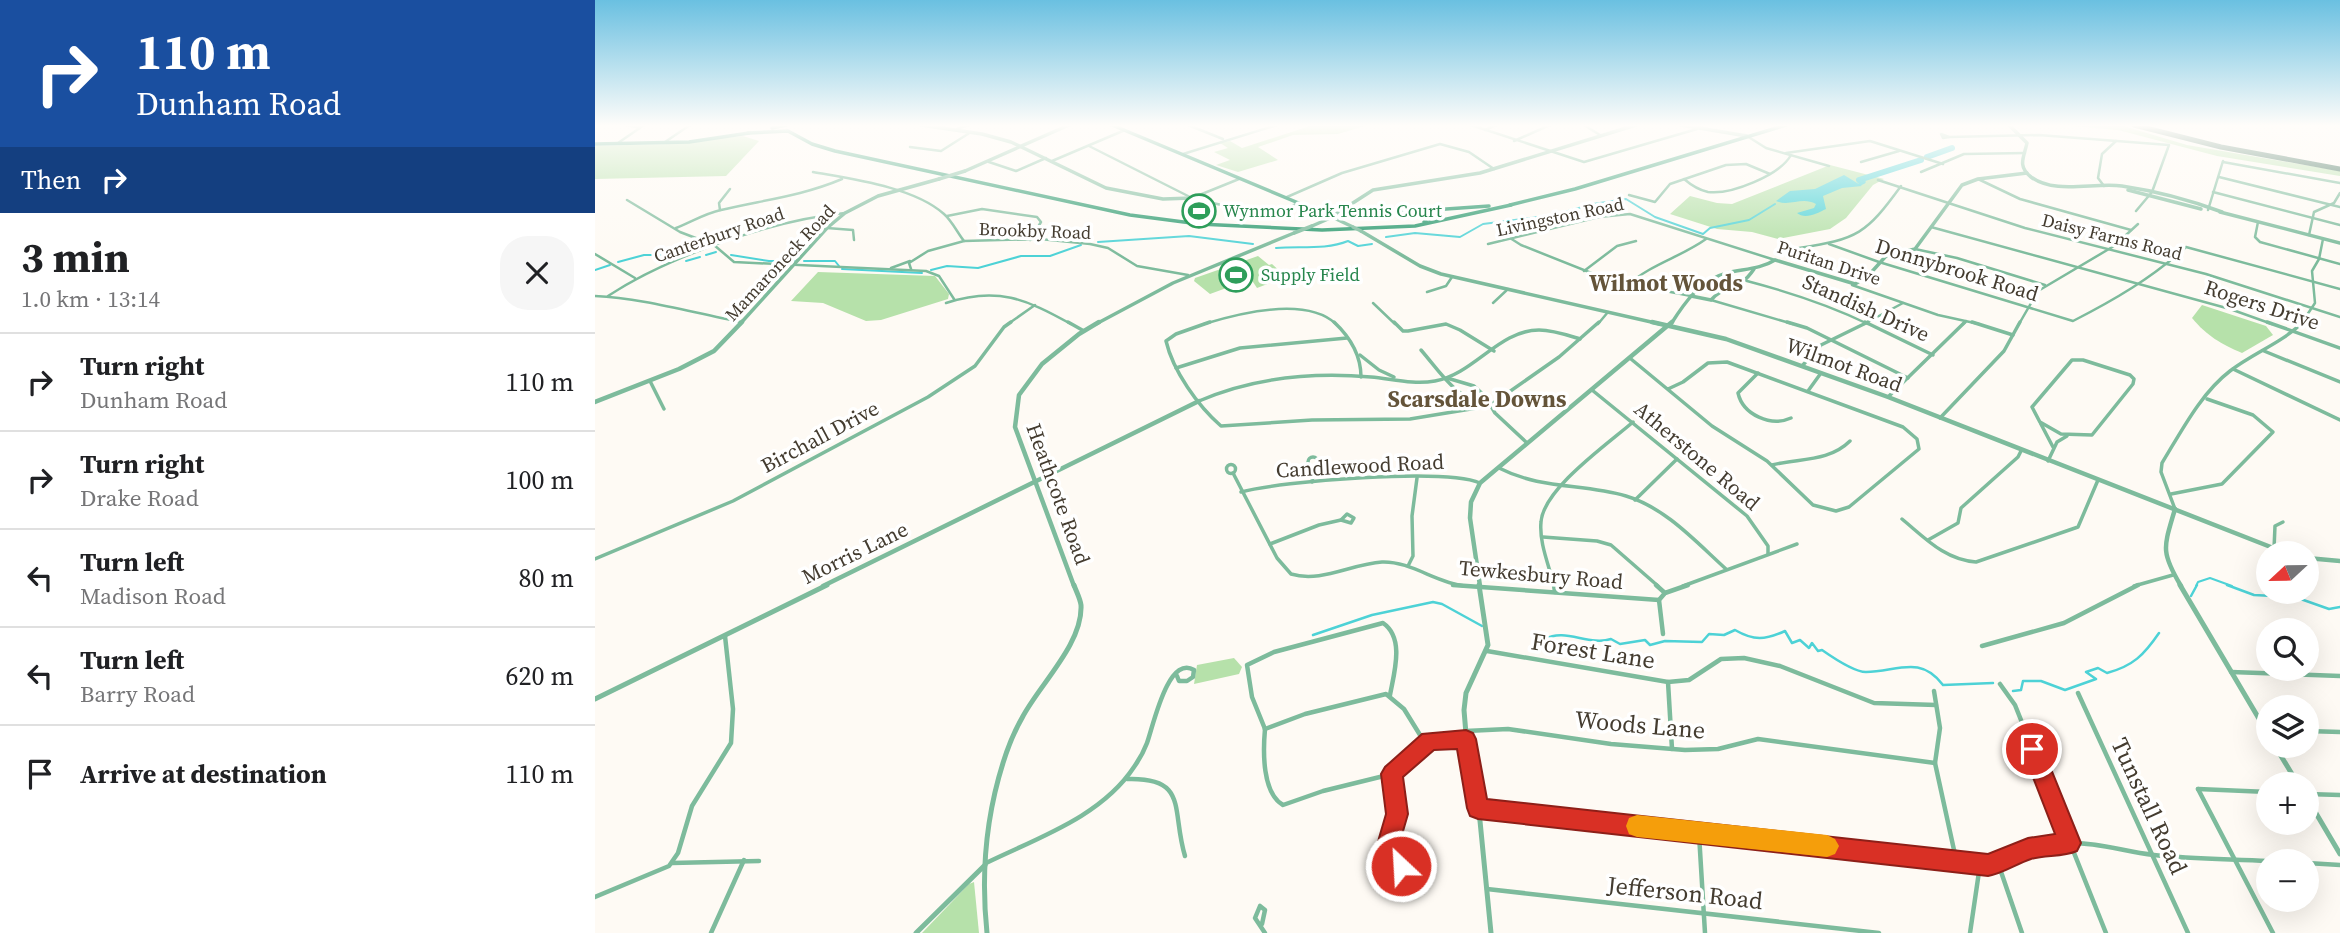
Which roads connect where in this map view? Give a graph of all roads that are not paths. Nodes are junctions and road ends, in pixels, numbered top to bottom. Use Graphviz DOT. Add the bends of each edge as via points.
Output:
graph roads {
  1 [pos="919,169"];
  2 [pos="973,169"];
  3 [pos="1067,169"];
  4 [pos="1138,169"];
  5 [pos="1218,169"];
  6 [pos="1357,169"];
  7 [pos="1494,169"];
  8 [pos="1643,169"];
  9 [pos="1716,169"];
  10 [pos="1757,169"];
  11 [pos="1780,169"];
  12 [pos="1931,169"];
  13 [pos="2024,169"];
  14 [pos="2100,169"];
  15 [pos="2161,169"];
  16 [pos="2222,169"];
  17 [pos="2263,169"];
  18 [pos="813,172"];
  19 [pos="1921,172"];
  20 [pos="2027,173"];
  21 [pos="1770,174"];
  22 [pos="2219,177"];
  23 [pos="844,178"];
  24 [pos="1241,178"];
  25 [pos="1683,179"];
  26 [pos="1978,179"];
  27 [pos="1878,180"];
  28 [pos="2338,183"];
  29 [pos="2103,185"];
  30 [pos="1901,186"];
  31 [pos="730,189"];
  32 [pos="894,191"];
  33 [pos="2213,192"];
  34 [pos="2340,192"];
  35 [pos="2150,194"];
  36 [pos="1629,195"];
  37 [pos="1287,197"];
  38 [pos="1192,198"];
  39 [pos="627,200"];
  40 [pos="1529,201"];
  41 [pos="1299,202"];
  42 [pos="1948,202"];
  43 [pos="1511,205"];
  44 [pos="2330,205"];
  45 [pos="2340,207"];
  46 [pos="1346,208"];
  47 [pos="1440,209"];
  48 [pos="2209,209"];
  49 [pos="720,210"];
  50 [pos="1409,210"];
  51 [pos="2136,211"];
  52 [pos="845,213"];
  53 [pos="1353,214"];
  54 [pos="1636,214"];
  55 [pos="947,216"];
  56 [pos="1332,217"];
  57 [pos="1455,218"];
  58 [pos="2312,218"];
  59 [pos="2258,221"];
  60 [pos="2138,224"];
  61 [pos="2340,225"];
  62 [pos="1407,226"];
  63 [pos="1931,227"];
  64 [pos="827,228"];
  65 [pos="675,229"];
  66 [pos="2131,230"];
  67 [pos="2309,235"];
  68 [pos="1510,238"];
  69 [pos="1707,239"];
  70 [pos="2323,239"];
  71 [pos="854,240"];
  72 [pos="1030,240"];
  73 [pos="964,241"];
  74 [pos="1636,241"];
  75 [pos="2340,243"];
  76 [pos="1488,244"];
  77 [pos="1829,244"];
  78 [pos="717,247"];
  79 [pos="1799,248"];
  80 [pos="1915,249"];
  81 [pos="2108,249"];
  82 [pos="595,254"];
  83 [pos="2319,259"];
  84 [pos="912,260"];
  85 [pos="1775,260"];
  86 [pos="1879,262"];
  87 [pos="2167,263"];
  88 [pos="2340,264"];
  89 [pos="795,265"];
  90 [pos="1758,267"];
  91 [pos="2075,268"];
  92 [pos="882,269"];
  93 [pos="917,271"];
  94 [pos="1584,271"];
  95 [pos="1188,275"];
  96 [pos="1453,277"];
  97 [pos="635,278"];
  98 [pos="1747,281"];
  99 [pos="2313,281"];
  100 [pos="2138,284"];
  101 [pos="1628,285"];
  102 [pos="1852,285"];
  103 [pos="2045,285"];
  104 [pos="1508,289"];
  105 [pos="2340,289"];
  106 [pos="1427,292"];
  107 [pos="595,296"];
  108 [pos="608,296"];
  109 [pos="1691,296"];
  110 [pos="954,299"];
  111 [pos="1711,300"];
  112 [pos="1903,302"];
  113 [pos="946,303"];
  114 [pos="1373,303"];
  115 [pos="1493,303"];
  116 [pos="1035,305"];
  117 [pos="2027,308"];
  118 [pos="2312,308"];
  119 [pos="1609,311"];
  120 [pos="2340,317"];
  121 [pos="1966,321"];
  122 [pos="743,322"];
  123 [pos="1867,323"];
  124 [pos="1671,325"];
  125 [pos="2293,330"];
  126 [pos="1084,331"];
  127 [pos="2013,335"];
  128 [pos="1347,338"];
  129 [pos="1580,339"];
  130 [pos="1833,340"];
  131 [pos="2340,348"];
  132 [pos="1420,350"];
  133 [pos="1356,351"];
  134 [pos="1494,351"];
  135 [pos="2264,351"];
  136 [pos="1933,355"];
  137 [pos="1631,359"];
  138 [pos="1802,366"];
  139 [pos="1176,368"];
  140 [pos="2233,369"];
  141 [pos="1758,373"];
  142 [pos="1821,373"];
  143 [pos="1361,377"];
  144 [pos="1445,378"];
  145 [pos="1399,379"];
  146 [pos="1908,379"];
  147 [pos="650,381"];
  148 [pos="2340,382"];
  149 [pos="1668,389"];
  150 [pos="1593,390"];
  151 [pos="1808,391"];
  152 [pos="1888,397"];
  153 [pos="2206,399"];
  154 [pos="1199,401"];
  155 [pos="595,402"];
  156 [pos="1489,406"];
  157 [pos="664,410"];
  158 [pos="1791,418"];
  159 [pos="1940,418"];
  160 [pos="2340,420"];
  161 [pos="1633,422"];
  162 [pos="2041,422"];
  163 [pos="2071,435"];
  164 [pos="1850,441"];
  165 [pos="1526,442"];
  166 [pos="2053,447"];
  167 [pos="2021,451"];
  168 [pos="1677,458"];
  169 [pos="2048,461"];
  170 [pos="1772,465"];
  171 [pos="1314,466"];
  172 [pos="1497,467"];
  173 [pos="1233,473"];
  174 [pos="1417,477"];
  175 [pos="2098,480"];
  176 [pos="1036,481"];
  177 [pos="1313,482"];
  178 [pos="1480,482"];
  179 [pos="1559,489"];
  180 [pos="1241,492"];
  181 [pos="2171,494"];
  182 [pos="1635,500"];
  183 [pos="2175,509"];
  184 [pos="1902,519"];
  185 [pos="1341,520"];
  186 [pos="2283,522"];
  187 [pos="1543,537"];
  188 [pos="1928,540"];
  189 [pos="2274,541"];
  190 [pos="2256,542"];
  191 [pos="1270,544"];
  192 [pos="1797,544"];
  193 [pos="1768,554"];
  194 [pos="595,559"];
  195 [pos="2319,559"];
  196 [pos="2339,561"];
  197 [pos="1408,566"];
  198 [pos="1726,569"];
  199 [pos="2173,575"];
  200 [pos="1481,587"];
  201 [pos="1555,592"];
  202 [pos="1665,593"];
  203 [pos="1659,600"];
  204 [pos="725,634"];
  205 [pos="1663,634"];
  206 [pos="1982,646"];
  207 [pos="1487,651"];
  208 [pos="2231,672"];
  209 [pos="1177,676"];
  210 [pos="2340,676"];
  211 [pos="1668,681"];
  212 [pos="2000,684"];
  213 [pos="1934,691"];
  214 [pos="2078,693"];
  215 [pos="1389,695"];
  216 [pos="595,699"];
  217 [pos="1936,705"];
  218 [pos="2256,713"];
  219 [pos="1265,729"];
  220 [pos="1465,731"];
  221 [pos="2319,731"];
  222 [pos="2340,732"];
  223 [pos="1466,739"];
  224 [pos="1425,743"];
  225 [pos="1672,749"];
  226 [pos="1935,763"];
  227 [pos="1392,774"];
  228 [pos="1127,779"];
  229 [pos="2256,791"];
  230 [pos="2340,795"];
  231 [pos="2319,796"];
  232 [pos="1478,808"];
  233 [pos="2319,817"];
  234 [pos="1699,833"];
  235 [pos="2070,843"];
  236 [pos="2340,854"];
  237 [pos="2153,855"];
  238 [pos="1185,856"];
  239 [pos="744,860"];
  240 [pos="2235,860"];
  241 [pos="759,861"];
  242 [pos="2256,861"];
  243 [pos="1962,862"];
  244 [pos="672,863"];
  245 [pos="1998,863"];
  246 [pos="2319,864"];
  247 [pos="985,865"];
  248 [pos="1394,865"];
  249 [pos="1980,865"];
  250 [pos="2340,865"];
  251 [pos="1487,888"];
  252 [pos="595,897"];
  253 [pos="1704,913"];
  254 [pos="1262,924"];
  255 [pos="711,933"];
  256 [pos="916,933"];
  257 [pos="987,933"];
  258 [pos="1265,933"];
  259 [pos="1491,933"];
  260 [pos="1705,933"];
  261 [pos="1879,933"];
  262 [pos="1970,933"];
  263 [pos="2022,933"];
  264 [pos="2106,933"];
  265 [pos="2188,933"];
  266 [pos="2273,933"];
  1 -- 62 [label="main road" via="1157,219 1278,229"];
  2 -- 32 [label="street, Mamaroneck Road, bridge"];
  3 -- 38 [label="street" via="1107,188 1163,200"];
  4 -- 38 [label="street"];
  5 -- 24 [label="main road"];
  6 -- 37 [label="street"];
  7 -- 46 [label="street, Heathcote Road" via="1386,187"];
  8 -- 40 [label="main road"];
  9 -- 25 [label="street"];
  10 -- 21 [label="street"];
  11 -- 21 [label="street"];
  12 -- 19 [label="street"];
  13 -- 20 [label="street"];
  14 -- 29 [label="street"];
  15 -- 35 [label="street"];
  16 -- 22 [label="street"];
  17 -- 28 [label="street"];
  18 -- 23 [label="street, Brookby Road"];
  20 -- 26 [label="street"];
  20 -- 29 [label="street" via="2060,186"];
  21 -- 25 [label="street" via="1718,192 1701,190"];
  22 -- 33 [label="street"];
  22 -- 44 [label="street"];
  23 -- 32 [label="street, Brookby Road"];
  23 -- 49 [label="street"];
  24 -- 37 [label="main road"];
  24 -- 38 [label="street"];
  25 -- 36 [label="street" via="1668,185 1651,202"];
  26 -- 42 [label="street" via="1962,185"];
  26 -- 66 [label="street" via="2020,199"];
  27 -- 30 [label="street, Daisy Farms Road"];
  28 -- 34 [label="street"];
  29 -- 35 [label="street"];
  30 -- 42 [label="street, Daisy Farms Road"];
  30 -- 77 [label="street" via="1868,229"];
  31 -- 49 [label="street"];
  32 -- 52 [label="street, Mamaroneck Road"];
  32 -- 55 [label="street, Brookby Road"];
  33 -- 48 [label="street"];
  33 -- 58 [label="street"];
  34 -- 44 [label="street"];
  35 -- 48 [label="street"];
  35 -- 51 [label="street"];
  37 -- 41 [label="main road"];
  38 -- 41 [label="street" via="1230,207 1286,209"];
  39 -- 65 [label="street"];
  40 -- 43 [label="main road"];
  40 -- 47 [label="main road"];
  41 -- 56 [label="main road"];
  42 -- 63 [label="street"];
  42 -- 81 [label="street, Daisy Farms Road"];
  43 -- 47 [label="main road"];
  43 -- 57 [label="main road"];
  44 -- 45 [label="street"];
  44 -- 58 [label="street" via="2315,211"];
  46 -- 53 [label="main road"];
  46 -- 56 [label="street, Heathcote Road"];
  47 -- 50 [label="main road"];
  47 -- 57 [label="main road" via="1443,218"];
  47 -- 62 [label="main road" via="1427,221"];
  48 -- 59 [label="street"];
  49 -- 65 [label="street"];
  50 -- 53 [label="main road"];
  52 -- 64 [label="street, Mamaroneck Road"];
  52 -- 78 [label="street, Canterbury Road" via="787,224"];
  53 -- 56 [label="main road"];
  54 -- 68 [label="street, Livingston Road" via="1610,215"];
  54 -- 69 [label="street, Puritan Drive"];
  55 -- 72 [label="street" via="982,209 1037,217 1041,222"];
  55 -- 73 [label="street, Brookby Road"];
  56 -- 95 [label="street, Heathcote Road, bridge"];
  56 -- 96 [label="street, Wilmot Road, bridge" via="1420,266"];
  57 -- 62 [label="main road"];
  58 -- 61 [label="street"];
  58 -- 67 [label="street"];
  59 -- 67 [label="street"];
  59 -- 83 [label="street" via="2256,239"];
  60 -- 66 [label="street"];
  63 -- 80 [label="street"];
  63 -- 91 [label="street, Rogers Drive"];
  64 -- 71 [label="street" via="853,230"];
  64 -- 89 [label="street, Mamaroneck Road"];
  65 -- 78 [label="street"];
  66 -- 81 [label="street"];
  67 -- 70 [label="street"];
  68 -- 76 [label="street, Livingston Road"];
  68 -- 94 [label="street"];
  69 -- 85 [label="street, Puritan Drive"];
  69 -- 101 [label="street" via="1642,272"];
  70 -- 75 [label="street"];
  70 -- 83 [label="street"];
  72 -- 73 [label="street, Brookby Road"];
  72 -- 95 [label="street, Brookby Road" via="1100,245 1137,266"];
  73 -- 84 [label="street"];
  74 -- 94 [label="street" via="1617,246"];
  77 -- 79 [label="street"];
  77 -- 86 [label="street, Donnybrook Road"];
  78 -- 89 [label="street" via="740,264"];
  78 -- 97 [label="street, Canterbury Road"];
  80 -- 86 [label="street" via="1888,255"];
  80 -- 103 [label="street"];
  81 -- 87 [label="street, Daisy Farms Road"];
  81 -- 91 [label="street"];
  82 -- 97 [label="street"];
  83 -- 88 [label="street"];
  83 -- 99 [label="street" via="2312,271"];
  84 -- 92 [label="street"];
  84 -- 93 [label="street" via="909,268"];
  85 -- 90 [label="street"];
  85 -- 102 [label="street, Puritan Drive"];
  86 -- 102 [label="street" via="1868,276"];
  86 -- 117 [label="street, Donnybrook Road"];
  87 -- 99 [label="street" via="2186,247"];
  87 -- 100 [label="street"];
  87 -- 118 [label="street, Daisy Farms Road"];
  89 -- 92 [label="street"];
  89 -- 122 [label="street, Mamaroneck Road"];
  90 -- 98 [label="street"];
  90 -- 109 [label="street" via="1719,276"];
  91 -- 100 [label="street, Rogers Drive"];
  91 -- 103 [label="street"];
  92 -- 93 [label="street"];
  93 -- 110 [label="street" via="937,274"];
  94 -- 101 [label="street"];
  95 -- 126 [label="street, Heathcote Road"];
  96 -- 104 [label="street, Wilmot Road"];
  96 -- 106 [label="street" via="1445,286"];
  97 -- 108 [label="street, Canterbury Road"];
  98 -- 111 [label="street"];
  98 -- 123 [label="street, Standish Drive" via="1787,291"];
  99 -- 105 [label="street"];
  99 -- 118 [label="street" via="2316,295"];
  100 -- 117 [label="street, Donnybrook Road" via="2076,320"];
  100 -- 125 [label="street, Rogers Drive"];
  101 -- 109 [label="street"];
  102 -- 112 [label="street, Puritan Drive"];
  103 -- 117 [label="street"];
  104 -- 115 [label="street"];
  104 -- 119 [label="street, Wilmot Road"];
  107 -- 108 [label="street"];
  108 -- 122 [label="street"];
  109 -- 111 [label="street"];
  109 -- 124 [label="street"];
  110 -- 113 [label="street"];
  110 -- 116 [label="street" via="1001,293"];
  111 -- 130 [label="street" via="1796,324"];
  112 -- 121 [label="street, Puritan Drive"];
  112 -- 123 [label="street"];
  114 -- 134 [label="street" via="1403,331 1451,324"];
  116 -- 126 [label="street"];
  116 -- 194 [label="street, Birchall Drive" via="1004,327 975,366 928,397 733,501"];
  117 -- 127 [label="street"];
  118 -- 120 [label="street, Daisy Farms Road"];
  118 -- 125 [label="street"];
  119 -- 124 [label="street, Wilmot Road"];
  119 -- 129 [label="street"];
  121 -- 127 [label="street, Puritan Drive"];
  121 -- 136 [label="street"];
  122 -- 147 [label="street, Mamaroneck Road" via="714,351"];
  123 -- 130 [label="street"];
  123 -- 136 [label="street, Standish Drive"];
  124 -- 137 [label="street"];
  124 -- 138 [label="street, Wilmot Road"];
  125 -- 131 [label="street, Rogers Drive"];
  125 -- 135 [label="street"];
  126 -- 176 [label="street, Heathcote Road" via="1033,373 1016,400 1015,427"];
  127 -- 159 [label="street" via="2004,351"];
  128 -- 133 [label="street"];
  128 -- 139 [label="street" via="1243,346"];
  128 -- 139 [label="street" via="1324,314 1305,309 1219,320 1179,331 1166,341"];
  129 -- 134 [label="street" via="1534,329 1515,335"];
  129 -- 156 [label="street"];
  130 -- 138 [label="street"];
  130 -- 146 [label="street"];
  132 -- 144 [label="street"];
  133 -- 143 [label="street"];
  133 -- 145 [label="street"];
  134 -- 144 [label="street"];
  135 -- 140 [label="street"];
  135 -- 148 [label="street"];
  136 -- 146 [label="street"];
  137 -- 149 [label="street"];
  137 -- 150 [label="street"];
  138 -- 142 [label="street, Wilmot Road"];
  139 -- 154 [label="street"];
  140 -- 153 [label="street"];
  140 -- 160 [label="street"];
  141 -- 149 [label="street" via="1712,362"];
  141 -- 151 [label="street"];
  141 -- 158 [label="street" via="1738,393 1739,401 1767,422"];
  142 -- 151 [label="street"];
  142 -- 152 [label="street, Wilmot Road"];
  143 -- 145 [label="street"];
  143 -- 154 [label="street" via="1252,382"];
  144 -- 145 [label="street"];
  144 -- 156 [label="street" via="1446,383"];
  144 -- 156 [label="street" via="1474,386"];
  146 -- 152 [label="street"];
  147 -- 155 [label="street, Mamaroneck Road"];
  147 -- 157 [label="street"];
  149 -- 170 [label="street"];
  150 -- 161 [label="street, Atherstone Road"];
  150 -- 165 [label="street"];
  151 -- 170 [label="street" via="1907,429 1919,442 1918,452 1849,507 1834,511 1808,502"];
  152 -- 159 [label="street, Wilmot Road"];
  153 -- 181 [label="street" via="2161,466"];
  153 -- 181 [label="street" via="2246,413 2273,432 2221,484"];
  154 -- 156 [label="street" via="1211,420 1229,427 1409,419"];
  154 -- 176 [label="street, Morris Lane"];
  156 -- 165 [label="street"];
  159 -- 167 [label="street, Wilmot Road"];
  161 -- 168 [label="street, Atherstone Road"];
  161 -- 179 [label="street"];
  162 -- 163 [label="street" via="2054,432"];
  162 -- 163 [label="street" via="2032,406 2072,360 2133,378 2094,433"];
  162 -- 166 [label="street"];
  163 -- 166 [label="street"];
  164 -- 170 [label="street" via="1833,454"];
  165 -- 172 [label="street"];
  166 -- 169 [label="street"];
  167 -- 169 [label="street, Wilmot Road"];
  167 -- 188 [label="street" via="1961,508 1958,523"];
  168 -- 182 [label="street"];
  168 -- 193 [label="street, Atherstone Road" via="1747,516 1768,546"];
  169 -- 175 [label="street, Wilmot Road"];
  171 -- 177 [label="street"];
  172 -- 178 [label="street"];
  172 -- 179 [label="street" via="1521,480"];
  173 -- 180 [label="street, Tewkesbury Road"];
  174 -- 177 [label="street, Candlewood Road"];
  174 -- 178 [label="street, Candlewood Road" via="1454,475"];
  174 -- 197 [label="street" via="1413,555"];
  175 -- 183 [label="street, Wilmot Road"];
  175 -- 188 [label="street" via="2081,523 2073,529 1976,562 1956,560"];
  176 -- 204 [label="street, Morris Lane"];
  176 -- 247 [label="street, Heathcote Road" via="1077,592 1080,616 1065,654 1021,719 1008,747"];
  177 -- 180 [label="street, Candlewood Road"];
  178 -- 200 [label="street" via="1470,518"];
  179 -- 182 [label="street"];
  179 -- 187 [label="street" via="1543,509"];
  180 -- 191 [label="street, Tewkesbury Road"];
  181 -- 183 [label="street"];
  182 -- 198 [label="street" via="1668,518"];
  183 -- 190 [label="street, Wilmot Road"];
  183 -- 199 [label="street" via="2164,548"];
  184 -- 188 [label="street"];
  185 -- 191 [label="street"];
  186 -- 189 [label="street" via="2275,526"];
  187 -- 201 [label="street"];
  187 -- 202 [label="street" via="1611,545"];
  191 -- 197 [label="street, Tewkesbury Road" via="1285,570 1299,577 1370,563"];
  192 -- 193 [label="street"];
  193 -- 198 [label="street"];
  195 -- 196 [label="street"];
  197 -- 200 [label="street, Tewkesbury Road" via="1449,583"];
  198 -- 202 [label="street"];
  199 -- 206 [label="street" via="2146,580 2072,619"];
  199 -- 208 [label="street"];
  200 -- 201 [label="street, Tewkesbury Road"];
  200 -- 207 [label="street"];
  201 -- 203 [label="street, Tewkesbury Road"];
  202 -- 203 [label="street"];
  203 -- 205 [label="street"];
  204 -- 216 [label="street, Morris Lane"];
  204 -- 244 [label="street" via="733,709 731,743 692,806"];
  207 -- 211 [label="street, Forest Lane"];
  207 -- 220 [label="street" via="1466,693"];
  208 -- 210 [label="street"];
  208 -- 218 [label="street"];
  209 -- 228 [label="street" via="1164,688 1146,747"];
  211 -- 217 [label="street" via="1691,679 1715,661 1730,658 1777,666 1871,703"];
  211 -- 225 [label="street, Forest Lane"];
  212 -- 235 [label="street" via="2015,705"];
  213 -- 217 [label="street"];
  214 -- 237 [label="street, Tunstall Road"];
  215 -- 219 [label="street" via="1305,714"];
  215 -- 219 [label="street" via="1396,650 1383,623 1274,652 1247,665 1244,674"];
  215 -- 224 [label="street" via="1414,722"];
  217 -- 226 [label="street" via="1940,728"];
  219 -- 227 [label="street" via="1270,790 1283,805"];
  220 -- 223 [label="street"];
  220 -- 225 [label="street, Woods Lane" via="1508,729"];
  221 -- 222 [label="street"];
  223 -- 224 [label="street"];
  223 -- 232 [label="street"];
  224 -- 227 [label="street"];
  225 -- 226 [label="street, Woods Lane" via="1718,749 1758,739"];
  226 -- 243 [label="street" via="1954,850"];
  227 -- 248 [label="street" via="1397,814 1388,838"];
  228 -- 238 [label="street" via="1157,778 1167,783"];
  228 -- 247 [label="street" via="1084,814"];
  229 -- 240 [label="street" via="2198,789"];
  230 -- 231 [label="street"];
  232 -- 234 [label="street"];
  232 -- 251 [label="street"];
  233 -- 236 [label="street"];
  234 -- 243 [label="street"];
  234 -- 253 [label="street"];
  235 -- 237 [label="street"];
  235 -- 245 [label="street" via="2028,849"];
  235 -- 264 [label="street"];
  237 -- 240 [label="street"];
  237 -- 265 [label="street, Tunstall Road"];
  239 -- 241 [label="street"];
  239 -- 244 [label="street"];
  239 -- 255 [label="street"];
  240 -- 242 [label="street"];
  240 -- 266 [label="street"];
  243 -- 249 [label="street"];
  244 -- 252 [label="street"];
  245 -- 249 [label="street"];
  245 -- 263 [label="street"];
  246 -- 250 [label="street"];
  247 -- 256 [label="street"];
  247 -- 257 [label="street, Heathcote Road" via="982,895"];
  249 -- 262 [label="street"];
  251 -- 253 [label="street, Jefferson Road"];
  251 -- 259 [label="street"];
  253 -- 260 [label="street"];
  253 -- 261 [label="street, Jefferson Road"];
  254 -- 258 [label="street"];
}
